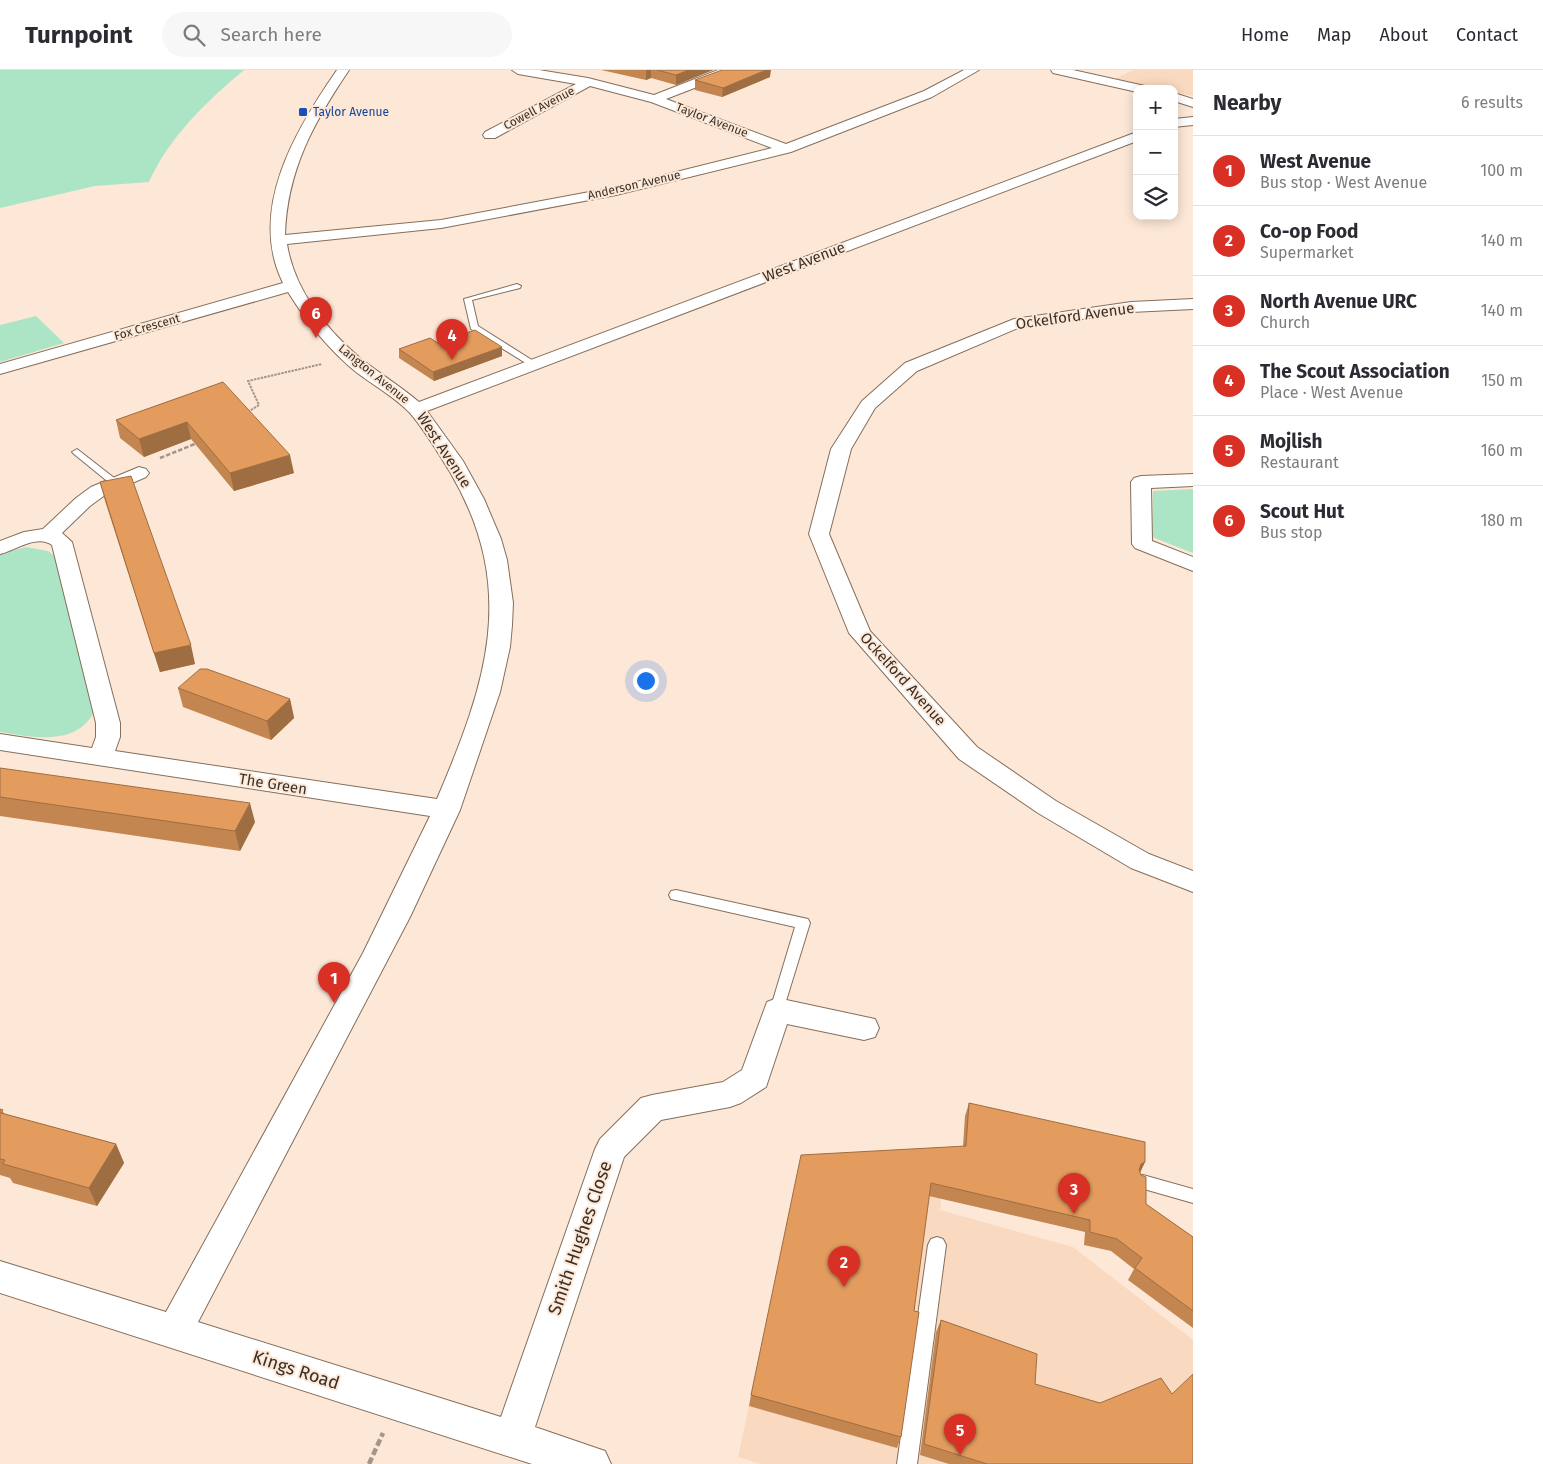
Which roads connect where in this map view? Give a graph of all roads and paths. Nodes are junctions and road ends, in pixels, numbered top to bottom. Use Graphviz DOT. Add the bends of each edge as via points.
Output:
graph roads {
  1 [pos="343,70"];
  2 [pos="518,70"];
  3 [pos="729,70"];
  4 [pos="974,70"];
  5 [pos="1057,70"];
  6 [pos="588,82"];
  7 [pos="1133,87"];
  8 [pos="1178,98"];
  9 [pos="655,99"];
  10 [pos="1193,103"];
  11 [pos="1193,121"];
  12 [pos="1178,123"];
  13 [pos="490,134"];
  14 [pos="1133,138"];
  15 [pos="786,149"];
  16 [pos="279,240"];
  17 [pos="293,286"];
  18 [pos="517,286"];
  19 [pos="1193,304"];
  20 [pos="350,357"];
  21 [pos="532,364"];
  22 [pos="0,370"];
  23 [pos="416,409"];
  24 [pos="244,414"];
  25 [pos="199,442"];
  26 [pos="77,452"];
  27 [pos="139,473"];
  28 [pos="1193,480"];
  29 [pos="116,483"];
  30 [pos="48,534"];
  31 [pos="0,548"];
  32 [pos="1193,565"];
  33 [pos="0,742"];
  34 [pos="100,758"];
  35 [pos="447,810"];
  36 [pos="1193,882"];
  37 [pos="676,895"];
  38 [pos="777,1010"];
  39 [pos="864,1028"];
  40 [pos="1143,1182"];
  41 [pos="1193,1196"];
  42 [pos="938,1245"];
  43 [pos="0,1277"];
  44 [pos="174,1332"];
  45 [pos="512,1439"];
  46 [pos="592,1464"];
  47 [pos="907,1464"];
  1 -- 16 [label="street, Langton Avenue" via="306,126 295,153 280,197"];
  2 -- 6 [label="street, Taylor Avenue"];
  3 -- 9 [label="street"];
  4 -- 15 [label="street, Anderson Avenue" via="928,94"];
  5 -- 7 [label="street"];
  6 -- 9 [label="street, Taylor Avenue"];
  6 -- 13 [label="street, Cowell Avenue"];
  8 -- 10 [label="street"];
  9 -- 15 [label="street, Taylor Avenue"];
  11 -- 12 [label="street"];
  14 -- 21 [label="street, West Avenue"];
  15 -- 16 [label="street, Anderson Avenue" via="616,191 441,224"];
  16 -- 17 [label="street, Langton Avenue" via="282,264"];
  17 -- 20 [label="street, Langton Avenue" via="327,334"];
  17 -- 22 [label="street, Fox Crescent"];
  18 -- 21 [label="lane" via="468,299 474,327"];
  19 -- 36 [label="street, Ockelford Avenue" via="1131,307 1014,324 911,367 868,405 841,449 820,534 860,633 968,752 1047,807 1140,861"];
  20 -- 23 [label="street, Langton Avenue"];
  20 -- 24 [label="path" via="248,380 259,405"];
  21 -- 23 [label="street, West Avenue"];
  23 -- 35 [label="street, West Avenue" via="469,488 490,538 500,582 499,641 492,678 479,724"];
  25 -- 27 [label="path" via="153,460"];
  26 -- 29 [label="lane"];
  27 -- 29 [label="street"];
  28 -- 32 [label="street" via="1140,482 1142,544"];
  29 -- 30 [label="street" via="83,502"];
  30 -- 31 [label="street" via="25,538"];
  30 -- 34 [label="street" via="62,542 108,723 108,736"];
  33 -- 34 [label="street, The Green"];
  34 -- 35 [label="street, The Green"];
  35 -- 44 [label="street, West Avenue" via="406,899"];
  37 -- 38 [label="lane" via="803,923"];
  38 -- 39 [label="street"];
  38 -- 45 [label="street, Smith Hughes Close" via="755,1078 730,1094 652,1108 611,1149"];
  40 -- 41 [label="lane"];
  42 -- 47 [label="lane"];
  43 -- 44 [label="street, Kings Road"];
  44 -- 45 [label="street, Kings Road"];
  45 -- 46 [label="street, Kings Road"];
}
